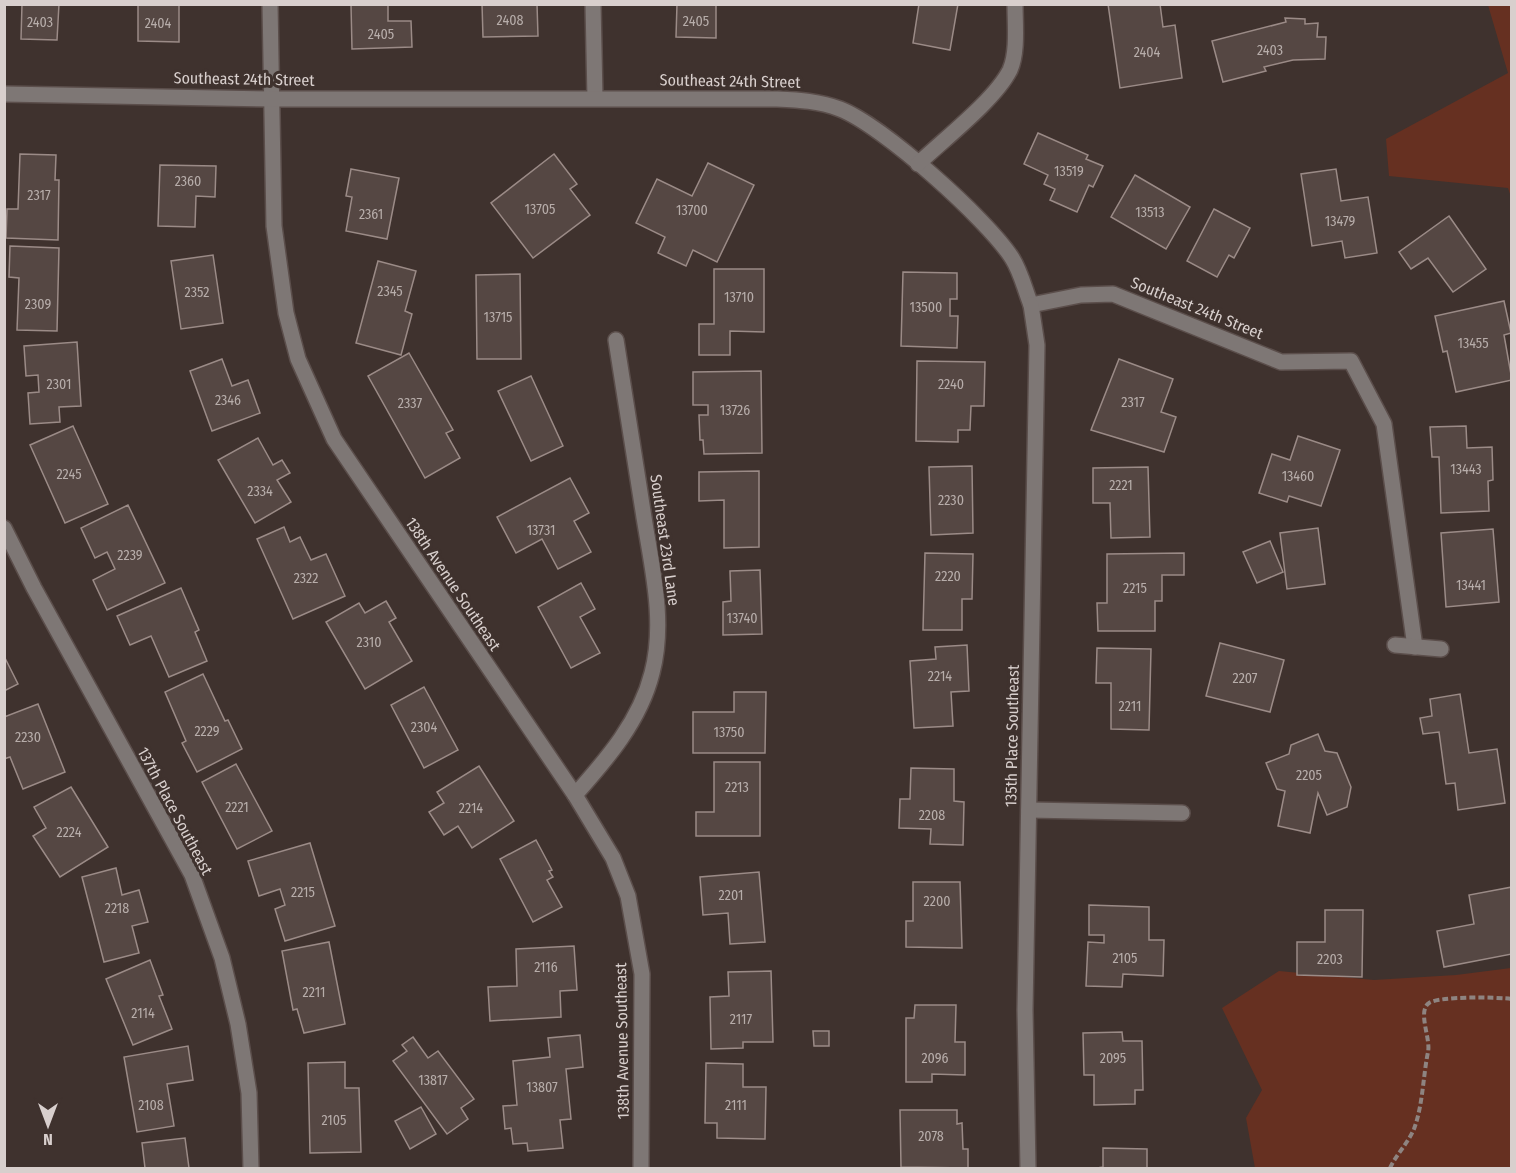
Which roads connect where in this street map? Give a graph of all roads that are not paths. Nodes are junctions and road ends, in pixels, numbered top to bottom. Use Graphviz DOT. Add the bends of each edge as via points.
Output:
graph roads {
  1 [pos="270,4"];
  2 [pos="593,4"];
  3 [pos="1015,4"];
  4 [pos="4,94"];
  5 [pos="595,98"];
  6 [pos="274,99"];
  7 [pos="918,164"];
  8 [pos="1031,305"];
  9 [pos="616,340"];
  10 [pos="4,528"];
  11 [pos="1395,645"];
  12 [pos="1415,647"];
  13 [pos="1441,650"];
  14 [pos="575,795"];
  15 [pos="1029,810"];
  16 [pos="1182,813"];
  17 [pos="251,1168"];
  18 [pos="642,1168"];
  19 [pos="1028,1168"];
  1 -- 6 [label="street, 138th Avenue Southeast"];
  2 -- 5 [label="street"];
  3 -- 7 [label="street" via="1011,69 997,88"];
  4 -- 6 [label="street, Southeast 24th Street"];
  5 -- 6 [label="street, Southeast 24th Street"];
  5 -- 7 [label="street, Southeast 24th Street" via="810,100 841,110 878,131"];
  6 -- 14 [label="street, 138th Avenue Southeast" via="274,226 279,271 298,359 315,401 333,439"];
  7 -- 8 [label="street, Southeast 24th Street" via="980,221 1012,258"];
  8 -- 12 [label="street, Southeast 24th Street" via="1081,295 1113,294 1281,362 1350,361 1384,424"];
  8 -- 15 [label="street, 135th Place Southeast" via="1037,345"];
  9 -- 14 [label="street, Southeast 23rd Lane" via="657,599 658,644 652,675 635,716 606,760"];
  10 -- 17 [label="street, 137th Place Southeast" via="192,875 222,958 238,1024 249,1093"];
  11 -- 12 [label="street"];
  12 -- 13 [label="street"];
  14 -- 18 [label="street, 138th Avenue Southeast" via="613,858 628,896 636,934 642,974"];
  15 -- 16 [label="street"];
  15 -- 19 [label="street, 135th Place Southeast"];
}
